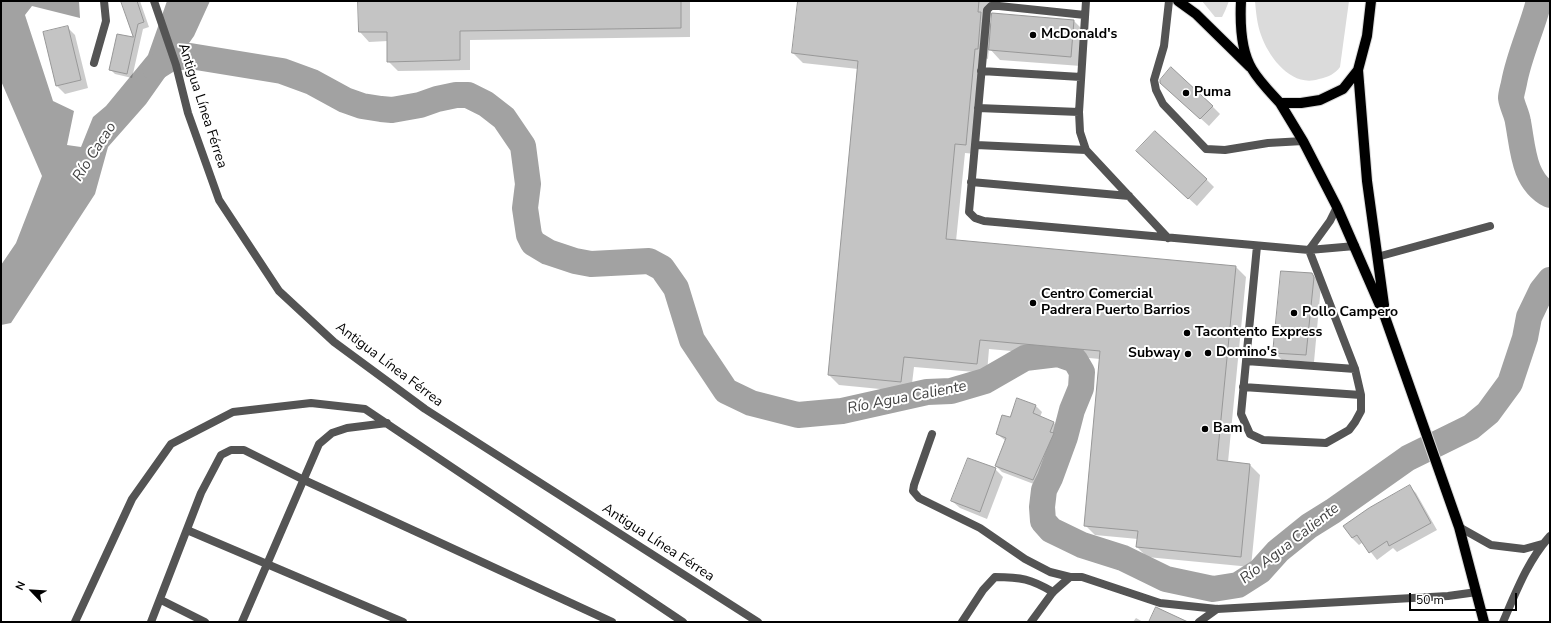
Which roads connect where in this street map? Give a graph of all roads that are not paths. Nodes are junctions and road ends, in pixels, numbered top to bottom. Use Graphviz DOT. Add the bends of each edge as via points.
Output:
graph roads {
  1 [pos="104,1"];
  2 [pos="154,1"];
  3 [pos="1086,1"];
  4 [pos="1169,1"];
  5 [pos="1178,1"];
  6 [pos="1241,1"];
  7 [pos="1371,1"];
  8 [pos="1085,15"];
  9 [pos="94,63"];
  10 [pos="1251,68"];
  11 [pos="1358,70"];
  12 [pos="982,71"];
  13 [pos="1081,77"];
  14 [pos="1280,103"];
  15 [pos="978,108"];
  16 [pos="1079,112"];
  17 [pos="1303,141"];
  18 [pos="976,145"];
  19 [pos="1086,150"];
  20 [pos="971,182"];
  21 [pos="1129,196"];
  22 [pos="1338,207"];
  23 [pos="1490,226"];
  24 [pos="1168,238"];
  25 [pos="1257,246"];
  26 [pos="1355,246"];
  27 [pos="1309,250"];
  28 [pos="1377,257"];
  29 [pos="1385,317"];
  30 [pos="1246,361"];
  31 [pos="1355,369"];
  32 [pos="1243,388"];
  33 [pos="1361,395"];
  34 [pos="387,423"];
  35 [pos="932,434"];
  36 [pos="304,480"];
  37 [pos="1459,527"];
  38 [pos="187,530"];
  39 [pos="1550,536"];
  40 [pos="1542,544"];
  41 [pos="267,564"];
  42 [pos="1070,577"];
  43 [pos="1053,592"];
  44 [pos="1477,592"];
  45 [pos="160,600"];
  46 [pos="1217,609"];
  47 [pos="75,622"];
  48 [pos="151,622"];
  49 [pos="205,622"];
  50 [pos="242,622"];
  51 [pos="403,622"];
  52 [pos="612,622"];
  53 [pos="683,622"];
  54 [pos="758,622"];
  55 [pos="962,622"];
  56 [pos="1031,622"];
  57 [pos="1199,622"];
  58 [pos="1484,622"];
  59 [pos="1503,622"];
  1 -- 9 [label="street" via="106,21"];
  2 -- 54 [label="street, Antigua Línea Férrea" via="176,65 188,113 219,200 279,291 334,342 425,409"];
  3 -- 8 [label="street"];
  4 -- 17 [label="street" via="1164,46 1154,80 1156,90 1163,104 1206,149 1226,150 1268,143"];
  5 -- 10 [label="main road" via="1196,14"];
  6 -- 10 [label="main road" via="1240,18 1244,47"];
  7 -- 11 [label="main road" via="1367,36"];
  8 -- 12 [label="street" via="991,6 987,10"];
  8 -- 13 [label="street"];
  10 -- 14 [label="main road"];
  11 -- 14 [label="main road" via="1343,89 1320,100"];
  11 -- 28 [label="main road" via="1367,181"];
  12 -- 13 [label="street"];
  12 -- 15 [label="street"];
  13 -- 16 [label="street"];
  14 -- 17 [label="main road"];
  15 -- 16 [label="street"];
  15 -- 18 [label="street"];
  16 -- 19 [label="street" via="1080,132"];
  17 -- 22 [label="main road"];
  18 -- 19 [label="street"];
  18 -- 20 [label="street"];
  19 -- 21 [label="street"];
  20 -- 21 [label="street"];
  20 -- 24 [label="street" via="968,212 984,221"];
  21 -- 24 [label="street"];
  22 -- 26 [label="main road"];
  22 -- 27 [label="street"];
  23 -- 28 [label="street"];
  24 -- 25 [label="street"];
  25 -- 27 [label="street"];
  25 -- 30 [label="street"];
  26 -- 27 [label="street"];
  26 -- 29 [label="main road"];
  27 -- 31 [label="street"];
  28 -- 29 [label="main road"];
  29 -- 37 [label="main road"];
  30 -- 31 [label="street"];
  30 -- 32 [label="street"];
  31 -- 33 [label="street"];
  32 -- 33 [label="street"];
  32 -- 33 [label="street" via="1241,414 1250,434 1262,440 1326,443 1349,430 1355,422 1361,411"];
  34 -- 36 [label="street" via="347,428 332,433 319,444"];
  34 -- 47 [label="street" via="365,409 311,403 233,412 171,444 132,500"];
  34 -- 53 [label="street"];
  35 -- 42 [label="street" via="914,485 913,491 918,498 980,528 1025,559 1050,572"];
  36 -- 38 [label="street" via="244,450 231,450 222,455 201,494"];
  36 -- 41 [label="street"];
  36 -- 52 [label="street"];
  37 -- 40 [label="street" via="1491,545 1524,549"];
  37 -- 44 [label="main road"];
  38 -- 41 [label="street"];
  38 -- 45 [label="street"];
  39 -- 40 [label="street"];
  40 -- 59 [label="street" via="1516,589"];
  41 -- 50 [label="street"];
  41 -- 51 [label="street"];
  42 -- 43 [label="street"];
  42 -- 46 [label="street" via="1082,576 1160,603"];
  43 -- 55 [label="street" via="1035,582 1017,577 995,577 982,590"];
  43 -- 56 [label="street"];
  44 -- 46 [label="street" via="1448,596"];
  44 -- 58 [label="main road"];
  45 -- 48 [label="street"];
  45 -- 49 [label="street"];
  46 -- 57 [label="street"];
}
